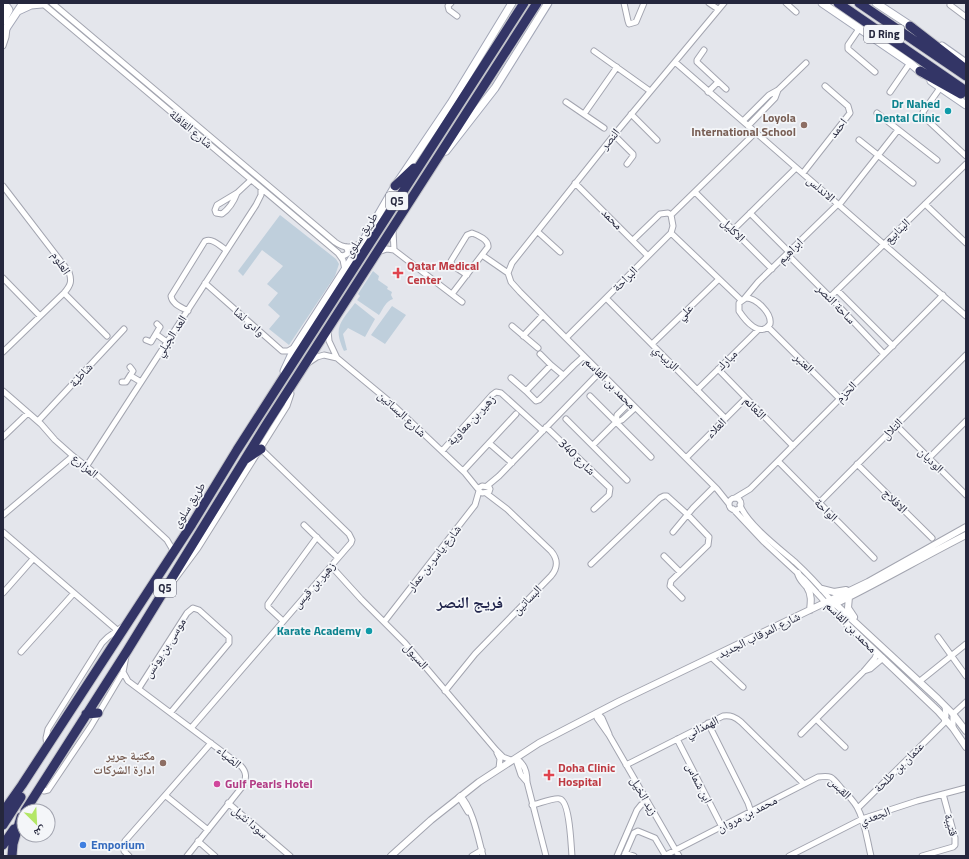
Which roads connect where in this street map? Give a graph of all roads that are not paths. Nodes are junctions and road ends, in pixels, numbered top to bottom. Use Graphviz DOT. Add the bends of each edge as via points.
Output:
graph roads {
  1 [pos="5,3"];
  2 [pos="23,3"];
  3 [pos="42,3"];
  4 [pos="52,3"];
  5 [pos="451,3"];
  6 [pos="512,3"];
  7 [pos="524,3"];
  8 [pos="537,3"];
  9 [pos="548,3"];
  10 [pos="624,3"];
  11 [pos="644,3"];
  12 [pos="709,3"];
  13 [pos="724,3"];
  14 [pos="786,3"];
  15 [pos="822,3"];
  16 [pos="838,3"];
  17 [pos="859,3"];
  18 [pos="876,3"];
  19 [pos="950,5"];
  20 [pos="3,7"];
  21 [pos="718,9"];
  22 [pos="18,11"];
  23 [pos="796,12"];
  24 [pos="457,16"];
  25 [pos="966,17"];
  26 [pos="910,26"];
  27 [pos="4,27"];
  28 [pos="859,29"];
  29 [pos="3,46"];
  30 [pos="704,50"];
  31 [pos="594,51"];
  32 [pos="675,62"];
  33 [pos="806,63"];
  34 [pos="910,63"];
  35 [pos="966,63"];
  36 [pos="617,67"];
  37 [pos="966,69"];
  38 [pos="920,71"];
  39 [pos="875,72"];
  40 [pos="966,76"];
  41 [pos="718,82"];
  42 [pos="825,86"];
  43 [pos="940,88"];
  44 [pos="726,89"];
  45 [pos="778,90"];
  46 [pos="650,91"];
  47 [pos="966,91"];
  48 [pos="708,92"];
  49 [pos="890,92"];
  50 [pos="966,97"];
  51 [pos="566,102"];
  52 [pos="966,105"];
  53 [pos="758,106"];
  54 [pos="763,110"];
  55 [pos="877,113"];
  56 [pos="584,114"];
  57 [pos="631,114"];
  58 [pos="743,121"];
  59 [pos="748,126"];
  60 [pos="604,128"];
  61 [pos="898,130"];
  62 [pos="756,132"];
  63 [pos="614,135"];
  64 [pos="658,140"];
  65 [pos="859,140"];
  66 [pos="427,155"];
  67 [pos="878,155"];
  68 [pos="966,156"];
  69 [pos="937,160"];
  70 [pos="627,164"];
  71 [pos="966,166"];
  72 [pos="796,168"];
  73 [pos="429,169"];
  74 [pos="802,173"];
  75 [pos="251,180"];
  76 [pos="575,183"];
  77 [pos="913,183"];
  78 [pos="3,186"];
  79 [pos="395,186"];
  80 [pos="261,188"];
  81 [pos="695,192"];
  82 [pos="237,193"];
  83 [pos="269,195"];
  84 [pos="839,204"];
  85 [pos="925,204"];
  86 [pos="256,205"];
  87 [pos="750,213"];
  88 [pos="671,215"];
  89 [pos="393,228"];
  90 [pos="732,230"];
  91 [pos="538,232"];
  92 [pos="671,233"];
  93 [pos="633,240"];
  94 [pos="362,243"];
  95 [pos="966,243"];
  96 [pos="884,244"];
  97 [pos="346,247"];
  98 [pos="226,250"];
  99 [pos="394,250"];
  100 [pos="377,252"];
  101 [pos="560,252"];
  102 [pos="788,253"];
  103 [pos="340,255"];
  104 [pos="482,255"];
  105 [pos="648,256"];
  106 [pos="772,269"];
  107 [pos="345,270"];
  108 [pos="508,273"];
  109 [pos="467,275"];
  110 [pos="3,278"];
  111 [pos="719,279"];
  112 [pos="205,283"];
  113 [pos="837,290"];
  114 [pos="64,293"];
  115 [pos="452,294"];
  116 [pos="943,295"];
  117 [pos="830,297"];
  118 [pos="606,298"];
  119 [pos="743,299"];
  120 [pos="462,302"];
  121 [pos="188,311"];
  122 [pos="965,314"];
  123 [pos="543,315"];
  124 [pos="40,316"];
  125 [pos="157,324"];
  126 [pos="329,326"];
  127 [pos="512,326"];
  128 [pos="768,327"];
  129 [pos="124,329"];
  130 [pos="758,330"];
  131 [pos="156,334"];
  132 [pos="107,336"];
  133 [pos="523,336"];
  134 [pos="566,338"];
  135 [pos="146,340"];
  136 [pos="167,342"];
  137 [pos="652,344"];
  138 [pos="893,346"];
  139 [pos="295,347"];
  140 [pos="538,348"];
  141 [pos="3,352"];
  142 [pos="540,354"];
  143 [pos="884,354"];
  144 [pos="583,355"];
  145 [pos="966,355"];
  146 [pos="337,358"];
  147 [pos="305,364"];
  148 [pos="552,365"];
  149 [pos="130,367"];
  150 [pos="718,369"];
  151 [pos="600,372"];
  152 [pos="563,375"];
  153 [pos="131,376"];
  154 [pos="511,378"];
  155 [pos="122,382"];
  156 [pos="141,382"];
  157 [pos="290,388"];
  158 [pos="697,390"];
  159 [pos="3,391"];
  160 [pos="526,391"];
  161 [pos="590,396"];
  162 [pos="270,398"];
  163 [pos="746,398"];
  164 [pos="840,399"];
  165 [pos="630,402"];
  166 [pos="635,408"];
  167 [pos="28,413"];
  168 [pos="516,414"];
  169 [pos="725,418"];
  170 [pos="566,419"];
  171 [pos="966,420"];
  172 [pos="38,421"];
  173 [pos="616,422"];
  174 [pos="896,425"];
  175 [pos="544,429"];
  176 [pos="3,437"];
  177 [pos="489,443"];
  178 [pos="593,445"];
  179 [pos="793,446"];
  180 [pos="261,449"];
  181 [pos="442,451"];
  182 [pos="73,456"];
  183 [pos="650,457"];
  184 [pos="686,458"];
  185 [pos="929,458"];
  186 [pos="244,461"];
  187 [pos="778,461"];
  188 [pos="512,463"];
  189 [pos="857,464"];
  190 [pos="86,467"];
  191 [pos="464,472"];
  192 [pos="627,480"];
  193 [pos="488,488"];
  194 [pos="716,488"];
  195 [pos="750,489"];
  196 [pos="479,490"];
  197 [pos="966,495"];
  198 [pos="734,498"];
  199 [pos="819,502"];
  200 [pos="729,504"];
  201 [pos="740,504"];
  202 [pos="594,509"];
  203 [pos="732,509"];
  204 [pos="3,515"];
  205 [pos="688,515"];
  206 [pos="304,525"];
  207 [pos="966,527"];
  208 [pos="3,532"];
  209 [pos="673,532"];
  210 [pos="966,535"];
  211 [pos="316,537"];
  212 [pos="932,538"];
  213 [pos="167,540"];
  214 [pos="181,541"];
  215 [pos="174,552"];
  216 [pos="664,556"];
  217 [pos="338,558"];
  218 [pos="874,558"];
  219 [pos="33,559"];
  220 [pos="591,564"];
  221 [pos="331,566"];
  222 [pos="680,572"];
  223 [pos="798,573"];
  224 [pos="166,586"];
  225 [pos="822,589"];
  226 [pos="854,589"];
  227 [pos="3,593"];
  228 [pos="74,593"];
  229 [pos="849,597"];
  230 [pos="682,598"];
  231 [pos="830,603"];
  232 [pos="810,610"];
  233 [pos="283,621"];
  234 [pos="108,622"];
  235 [pos="384,622"];
  236 [pos="127,624"];
  237 [pos="117,630"];
  238 [pos="866,632"];
  239 [pos="108,637"];
  240 [pos="938,637"];
  241 [pos="966,644"];
  242 [pos="127,651"];
  243 [pos="21,652"];
  244 [pos="877,653"];
  245 [pos="951,656"];
  246 [pos="712,658"];
  247 [pos="883,658"];
  248 [pos="864,671"];
  249 [pos="123,672"];
  250 [pos="966,676"];
  251 [pos="90,680"];
  252 [pos="119,680"];
  253 [pos="128,681"];
  254 [pos="920,682"];
  255 [pos="743,687"];
  256 [pos="139,688"];
  257 [pos="445,691"];
  258 [pos="966,702"];
  259 [pos="945,706"];
  260 [pos="958,709"];
  261 [pos="171,712"];
  262 [pos="98,713"];
  263 [pos="597,713"];
  264 [pos="86,714"];
  265 [pos="953,714"];
  266 [pos="943,717"];
  267 [pos="816,719"];
  268 [pos="958,720"];
  269 [pos="708,723"];
  270 [pos="192,727"];
  271 [pos="953,728"];
  272 [pos="966,731"];
  273 [pos="801,734"];
  274 [pos="677,739"];
  275 [pos="211,743"];
  276 [pos="47,747"];
  277 [pos="966,747"];
  278 [pos="845,748"];
  279 [pos="496,750"];
  280 [pos="515,760"];
  281 [pos="626,764"];
  282 [pos="499,768"];
  283 [pos="818,777"];
  284 [pos="804,784"];
  285 [pos="475,786"];
  286 [pos="39,788"];
  287 [pos="966,788"];
  288 [pos="943,794"];
  289 [pos="166,796"];
  290 [pos="460,797"];
  291 [pos="647,801"];
  292 [pos="30,803"];
  293 [pos="228,803"];
  294 [pos="532,805"];
  295 [pos="858,808"];
  296 [pos="752,811"];
  297 [pos="3,812"];
  298 [pos="862,820"];
  299 [pos="3,825"];
  300 [pos="16,825"];
  301 [pos="722,827"];
  302 [pos="208,830"];
  303 [pos="16,834"];
  304 [pos="198,841"];
  305 [pos="3,845"];
  306 [pos="676,850"];
  307 [pos="483,853"];
  308 [pos="625,854"];
  309 [pos="12,856"];
  310 [pos="129,856"];
  311 [pos="187,856"];
  312 [pos="215,856"];
  313 [pos="290,856"];
  314 [pos="391,856"];
  315 [pos="472,856"];
  316 [pos="546,856"];
  317 [pos="572,856"];
  318 [pos="617,856"];
  319 [pos="634,856"];
  320 [pos="664,856"];
  321 [pos="679,856"];
  322 [pos="789,856"];
  323 [pos="871,856"];
  324 [pos="922,856"];
  1 -- 20 [label="main road"];
  2 -- 22 [label="main road"];
  3 -- 22 [label="main road"];
  3 -- 75 [label="street, شارع القافلة"];
  4 -- 97 [label="street, شارع القافلة" via="335,242"];
  5 -- 24 [label="street" via="448,6 449,10"];
  6 -- 79 [label="main road, طريق سلوى" via="451,103"];
  7 -- 66 [label="highway, طريق سلوى / Q5"];
  8 -- 73 [label="highway, طريق سلوى / Q5"];
  9 -- 73 [label="main road, طريق سلوى" via="491,94"];
  10 -- 11 [label="street" via="629,24 636,22"];
  12 -- 21 [label="street"];
  13 -- 21 [label="street, النصر"];
  14 -- 23 [label="street"];
  15 -- 28 [label="main road"];
  16 -- 47 [label="highway, D Ring"];
  17 -- 40 [label="highway, D Ring"];
  18 -- 26 [label="main road"];
  19 -- 25 [label="street"];
  20 -- 27 [label="main road" via="9,10"];
  21 -- 32 [label="street, النصر"];
  22 -- 27 [label="main road"];
  26 -- 35 [label="main road"];
  26 -- 37 [label="highway"];
  27 -- 29 [label="street" via="6,37"];
  28 -- 34 [label="main road"];
  28 -- 39 [label="street" via="848,49"];
  30 -- 41 [label="street" via="697,62"];
  31 -- 36 [label="street"];
  32 -- 46 [label="street, النصر"];
  32 -- 48 [label="street, الاندلس"];
  33 -- 45 [label="street"];
  34 -- 38 [label="main road"];
  34 -- 49 [label="street"];
  36 -- 46 [label="street"];
  36 -- 56 [label="street"];
  38 -- 43 [label="main road"];
  38 -- 50 [label="highway"];
  41 -- 44 [label="street"];
  41 -- 48 [label="street"];
  42 -- 74 [label="street, احمد" via="848,106 850,113"];
  43 -- 52 [label="main road"];
  43 -- 68 [label="street" via="923,112 923,116"];
  45 -- 53 [label="street" via="771,93"];
  45 -- 54 [label="street" via="775,98"];
  46 -- 57 [label="street, النصر"];
  48 -- 58 [label="street, الاندلس"];
  51 -- 56 [label="street"];
  53 -- 54 [label="street"];
  53 -- 58 [label="street"];
  54 -- 59 [label="street"];
  55 -- 61 [label="street"];
  56 -- 60 [label="street"];
  57 -- 63 [label="street, النصر"];
  57 -- 64 [label="street"];
  58 -- 59 [label="street, الاندلس"];
  59 -- 62 [label="street, الاندلس"];
  61 -- 67 [label="street, ابراهيم"];
  61 -- 69 [label="street"];
  62 -- 72 [label="street, الاندلس"];
  62 -- 81 [label="street"];
  63 -- 70 [label="street" via="633,154"];
  63 -- 76 [label="street, النصر"];
  65 -- 67 [label="street"];
  66 -- 79 [label="highway"];
  66 -- 162 [label="highway, طريق سلوى / Q5"];
  67 -- 77 [label="street"];
  67 -- 84 [label="street, ابراهيم"];
  71 -- 85 [label="street, الينابيع"];
  72 -- 74 [label="street, الاندلس"];
  72 -- 87 [label="street"];
  73 -- 89 [label="highway, طريق سلوى / Q5"];
  74 -- 84 [label="street, الاندلس"];
  75 -- 80 [label="street, شارع القافلة"];
  75 -- 82 [label="street"];
  76 -- 91 [label="street, النصر"];
  76 -- 93 [label="street, محمد"];
  78 -- 114 [label="street, العلوم" via="69,272 71,284"];
  79 -- 94 [label="main road, طريق سلوى / Q5"];
  80 -- 83 [label="street, شارع القافلة"];
  80 -- 86 [label="street, العد الجبلي"];
  81 -- 88 [label="street"];
  81 -- 90 [label="street, الاكليل"];
  82 -- 82 [label="street" via="217,204 216,213 224,213"];
  83 -- 86 [label="street, العد الجبلي" via="263,197"];
  83 -- 103 [label="street, شارع القافلة"];
  84 -- 96 [label="street, الاندلس"];
  84 -- 102 [label="street, ابراهيم"];
  85 -- 95 [label="street"];
  85 -- 96 [label="street, الينابيع"];
  86 -- 98 [label="street, العد الجبلي"];
  87 -- 90 [label="street"];
  87 -- 102 [label="street, ساحة النصر"];
  88 -- 92 [label="street"];
  88 -- 93 [label="street" via="660,214"];
  89 -- 99 [label="street, طريق سلوى"];
  89 -- 100 [label="highway, طريق سلوى / Q5"];
  90 -- 106 [label="street, الاكليل"];
  91 -- 101 [label="street"];
  91 -- 108 [label="street, النصر" via="512,263"];
  92 -- 105 [label="street, البراحة"];
  92 -- 111 [label="street"];
  93 -- 105 [label="street, محمد"];
  94 -- 97 [label="street"];
  94 -- 107 [label="main road, طريق سلوى / Q5"];
  96 -- 113 [label="street, الينابيع"];
  96 -- 116 [label="street, الاندلس"];
  97 -- 103 [label="street" via="346,254"];
  98 -- 112 [label="street, العد الجبلي"];
  98 -- 121 [label="street" via="209,240 205,241 171,296 174,303"];
  99 -- 100 [label="street, طريق سلوى"];
  99 -- 115 [label="street"];
  100 -- 126 [label="highway, طريق سلوى / Q5"];
  102 -- 106 [label="street, ابراهيم"];
  102 -- 117 [label="street, ساحة النصر"];
  103 -- 107 [label="street"];
  104 -- 108 [label="street"];
  104 -- 109 [label="street"];
  104 -- 109 [label="street" via="488,247 487,242 474,233 469,234 451,261 454,267"];
  105 -- 118 [label="street, البراحة"];
  106 -- 119 [label="street, ابراهيم"];
  107 -- 139 [label="main road, طريق سلوى / Q5"];
  108 -- 123 [label="street, محمد بن القاسم" via="511,282"];
  109 -- 115 [label="street"];
  110 -- 124 [label="street"];
  111 -- 119 [label="street"];
  111 -- 137 [label="street, علي"];
  112 -- 121 [label="street, العد الجبلي"];
  112 -- 139 [label="street, وادى لشا" via="282,351"];
  113 -- 117 [label="street, الينابيع"];
  113 -- 138 [label="street, ساحة النصر"];
  114 -- 124 [label="street, العلوم"];
  114 -- 132 [label="street"];
  115 -- 120 [label="street"];
  116 -- 122 [label="street, الاندلس"];
  116 -- 138 [label="street, الحزم"];
  117 -- 143 [label="street, ساحة النصر"];
  118 -- 134 [label="street, البراحة"];
  118 -- 137 [label="street, الزبيدي"];
  119 -- 128 [label="street" via="750,298 768,314 771,321"];
  119 -- 130 [label="street" via="738,307 739,311"];
  121 -- 136 [label="street, العد الجبلي"];
  123 -- 133 [label="street"];
  123 -- 134 [label="street, محمد بن القاسم"];
  124 -- 141 [label="street, العلوم"];
  125 -- 131 [label="street" via="160,327"];
  126 -- 146 [label="street, شارع البساتين" via="329,341"];
  126 -- 147 [label="highway, طريق سلوى / Q5"];
  127 -- 133 [label="street"];
  128 -- 130 [label="street"];
  128 -- 164 [label="street, العنبر"];
  129 -- 172 [label="street, شاطبة"];
  130 -- 150 [label="street, مبارك"];
  131 -- 135 [label="street" via="151,342"];
  131 -- 136 [label="street"];
  133 -- 140 [label="street"];
  134 -- 144 [label="street, محمد بن القاسم"];
  136 -- 156 [label="street, العد الجبلي"];
  137 -- 158 [label="street, الزبيدي"];
  138 -- 143 [label="street, الحزم"];
  139 -- 162 [label="main road, طريق سلوى / Q5"];
  142 -- 148 [label="street"];
  143 -- 164 [label="street, الحزم"];
  144 -- 151 [label="street, محمد بن القاسم"];
  144 -- 152 [label="street"];
  145 -- 174 [label="street, التلال"];
  146 -- 147 [label="street" via="321,356"];
  146 -- 181 [label="street, شارع البساتين" via="390,402"];
  147 -- 157 [label="highway, طريق سلوى / Q5"];
  148 -- 152 [label="street"];
  148 -- 160 [label="street"];
  149 -- 153 [label="street" via="133,371"];
  150 -- 158 [label="street, مبارك"];
  150 -- 163 [label="street, النًعائم"];
  151 -- 165 [label="street, محمد بن القاسم"];
  151 -- 175 [label="street"];
  152 -- 160 [label="street" via="539,400 536,401"];
  153 -- 155 [label="street" via="126,382"];
  153 -- 156 [label="street"];
  154 -- 160 [label="street"];
  156 -- 190 [label="street, العد الجبلي"];
  157 -- 180 [label="street, طريق سلوى" via="287,406"];
  157 -- 186 [label="highway, طريق سلوى / Q5"];
  158 -- 169 [label="street, الزبيدي"];
  159 -- 167 [label="street, المزارع"];
  161 -- 173 [label="street"];
  162 -- 214 [label="highway, طريق سلوى / Q5"];
  163 -- 169 [label="street, العلاء"];
  163 -- 179 [label="street, النًعائم"];
  164 -- 179 [label="street, الحزم"];
  165 -- 166 [label="street, محمد بن القاسم"];
  165 -- 173 [label="street" via="617,415"];
  166 -- 173 [label="street"];
  166 -- 184 [label="street, محمد بن القاسم"];
  167 -- 172 [label="street, المزارع"];
  167 -- 176 [label="street"];
  168 -- 177 [label="street"];
  169 -- 184 [label="street, العلاء"];
  170 -- 178 [label="street"];
  171 -- 185 [label="street"];
  172 -- 182 [label="street, المزارع"];
  173 -- 178 [label="street"];
  173 -- 183 [label="street"];
  174 -- 185 [label="street, الوديان"];
  174 -- 189 [label="street, التلال"];
  175 -- 181 [label="street, زهير بن معاوية" via="501,393 494,393"];
  175 -- 188 [label="street"];
  175 -- 202 [label="street, شارع 340" via="610,488 610,493"];
  177 -- 188 [label="street"];
  177 -- 191 [label="street"];
  178 -- 192 [label="street"];
  179 -- 187 [label="street, الحزم"];
  180 -- 186 [label="highway"];
  180 -- 217 [label="street, زهير بن قيس" via="351,537 351,544"];
  180 -- 224 [label="street, طريق سلوى" via="189,563"];
  181 -- 191 [label="street, شارع البساتين"];
  182 -- 190 [label="street, المزارع"];
  182 -- 204 [label="street"];
  184 -- 194 [label="street, محمد بن القاسم"];
  185 -- 197 [label="street, الوديان"];
  186 -- 224 [label="highway, طريق سلوى / Q5"];
  187 -- 195 [label="street, الحزم"];
  187 -- 199 [label="street, الواحة"];
  188 -- 193 [label="street"];
  189 -- 199 [label="street, التلال"];
  189 -- 212 [label="street, الافلاج"];
  190 -- 213 [label="street, المزارع"];
  191 -- 193 [label="street, شارع البساتين"];
  191 -- 196 [label="street, شارع البساتين"];
  193 -- 196 [label="street"];
  193 -- 257 [label="street, البساتين" via="554,555 556,568 469,661"];
  194 -- 198 [label="street, محمد بن القاسم"];
  194 -- 200 [label="street, محمد بن القاسم"];
  194 -- 205 [label="street"];
  195 -- 198 [label="street, الحزم"];
  195 -- 201 [label="street, الحزم"];
  196 -- 235 [label="street, شارع ياسر بن عمار" via="475,505"];
  198 -- 200 [label="street"];
  198 -- 201 [label="street" via="740,500"];
  199 -- 218 [label="street, الواحة"];
  200 -- 203 [label="street"];
  201 -- 203 [label="street" via="736,509"];
  201 -- 225 [label="street, محمد بن القاسم" via="749,519"];
  203 -- 223 [label="street, محمد بن القاسم"];
  205 -- 209 [label="street"];
  205 -- 220 [label="street" via="667,496 660,498"];
  205 -- 222 [label="street" via="707,535 709,541 708,545"];
  206 -- 211 [label="street"];
  207 -- 226 [label="street, شارع المرقاب الجديد"];
  208 -- 219 [label="street"];
  210 -- 229 [label="street, شارع المرقاب الجديد"];
  211 -- 217 [label="street"];
  211 -- 233 [label="street" via="268,604"];
  213 -- 214 [label="street"];
  213 -- 215 [label="street, المزارع"];
  214 -- 215 [label="highway, طريق سلوى / Q5"];
  215 -- 236 [label="highway, طريق سلوى / Q5"];
  216 -- 222 [label="street"];
  217 -- 221 [label="street, زهير بن قيس"];
  219 -- 227 [label="street"];
  219 -- 228 [label="street"];
  221 -- 233 [label="street, زهير بن قيس"];
  221 -- 235 [label="street, السيول"];
  222 -- 230 [label="street" via="671,581 670,586"];
  223 -- 231 [label="street, محمد بن القاسم"];
  223 -- 232 [label="street" via="810,593"];
  224 -- 242 [label="highway, طريق سلوى / Q5"];
  225 -- 226 [label="street" via="834,592"];
  225 -- 231 [label="street, محمد بن القاسم"];
  226 -- 231 [label="street, شارع المرقاب الجديد"];
  228 -- 234 [label="street"];
  228 -- 243 [label="street"];
  229 -- 231 [label="street, شارع المرقاب الجديد"];
  229 -- 238 [label="street" via="848,611"];
  231 -- 232 [label="street, شارع المرقاب الجديد"];
  231 -- 238 [label="street, محمد بن القاسم"];
  231 -- 244 [label="street, محمد بن القاسم"];
  232 -- 246 [label="street, شارع المرقاب الجديد"];
  233 -- 270 [label="street, زهير بن قيس"];
  234 -- 237 [label="street"];
  234 -- 239 [label="street"];
  235 -- 257 [label="street, السيول"];
  236 -- 237 [label="street, طريق سلوى"];
  236 -- 251 [label="highway, طريق سلوى / Q5"];
  237 -- 239 [label="street, طريق سلوى"];
  238 -- 254 [label="street, محمد بن القاسم"];
  239 -- 276 [label="street, طريق سلوى" via="48,729"];
  240 -- 245 [label="street"];
  241 -- 245 [label="street"];
  242 -- 249 [label="street, طريق سلوى"];
  242 -- 264 [label="highway, طريق سلوى / Q5"];
  244 -- 247 [label="street, محمد بن القاسم"];
  244 -- 248 [label="street"];
  245 -- 250 [label="street"];
  245 -- 254 [label="street"];
  246 -- 255 [label="street"];
  246 -- 263 [label="street, شارع المرقاب الجديد"];
  247 -- 248 [label="street"];
  247 -- 266 [label="street, محمد بن القاسم"];
  248 -- 267 [label="street"];
  249 -- 252 [label="street, طريق سلوى"];
  249 -- 253 [label="street, الضياء"];
  251 -- 276 [label="highway, طريق سلوى / Q5"];
  251 -- 299 [label="highway" via="84,697"];
  252 -- 253 [label="street, الضياء"];
  252 -- 262 [label="street, طريق سلوى"];
  253 -- 256 [label="street, الضياء"];
  254 -- 259 [label="street, محمد بن القاسم"];
  256 -- 261 [label="street, الضياء"];
  256 -- 261 [label="street, موسى بن يونس" via="187,613 193,608 199,610 229,638 229,643"];
  257 -- 279 [label="street, السيول"];
  258 -- 260 [label="street"];
  259 -- 265 [label="street, محمد بن القاسم"];
  259 -- 266 [label="street, عثمان بن طلحة"];
  260 -- 265 [label="street"];
  260 -- 268 [label="street"];
  261 -- 270 [label="street, الضياء"];
  262 -- 264 [label="highway"];
  262 -- 286 [label="street, طريق سلوى" via="50,788 46,791"];
  263 -- 280 [label="street, شارع المرقاب الجديد" via="539,743"];
  263 -- 281 [label="street, زيد الخيل" via="597,718"];
  264 -- 286 [label="highway, طريق سلوى / Q5"];
  265 -- 268 [label="street, محمد بن القاسم"];
  265 -- 271 [label="street"];
  266 -- 271 [label="street, محمد بن القاسم"];
  266 -- 295 [label="street, عثمان بن طلحة" via="940,725"];
  267 -- 273 [label="street"];
  267 -- 278 [label="street"];
  268 -- 272 [label="street, محمد بن القاسم"];
  269 -- 274 [label="street, الهمذاني"];
  269 -- 284 [label="street, الهمذاني" via="723,716 735,717"];
  269 -- 296 [label="street"];
  270 -- 275 [label="street, الضياء"];
  271 -- 277 [label="street, محمد بن القاسم"];
  274 -- 281 [label="street, الهمذاني"];
  274 -- 301 [label="street, ابن شماس"];
  275 -- 289 [label="street"];
  275 -- 293 [label="street, الضياء" via="245,771 245,781"];
  276 -- 297 [label="highway, طريق سلوى / Q5"];
  279 -- 280 [label="street, السيول" via="504,757"];
  279 -- 282 [label="street" via="500,759"];
  280 -- 282 [label="street, شارع المرقاب الجديد"];
  280 -- 285 [label="street, شارع المرقاب الجديد"];
  280 -- 294 [label="street" via="523,765 527,775 526,782"];
  281 -- 291 [label="street, زيد الخيل"];
  282 -- 285 [label="street, شارع المرقاب الجديد"];
  283 -- 284 [label="street, محمد بن مروان"];
  283 -- 295 [label="street, القبس" via="827,775 832,778"];
  284 -- 296 [label="street, محمد بن مروان"];
  285 -- 290 [label="street, شارع المرقاب الجديد"];
  286 -- 292 [label="highway, طريق سلوى / Q5"];
  287 -- 288 [label="street, الجعدي"];
  288 -- 298 [label="street, الجعدي"];
  288 -- 324 [label="street, قتيبة" via="955,845"];
  289 -- 302 [label="street"];
  289 -- 310 [label="street" via="125,841 124,851"];
  290 -- 307 [label="street" via="465,800 471,814"];
  290 -- 314 [label="street, شارع المرقاب الجديد"];
  291 -- 306 [label="street, زيد الخيل"];
  291 -- 318 [label="street" via="637,810"];
  293 -- 302 [label="street, الضياء"];
  293 -- 313 [label="street, سودا نثيل"];
  294 -- 316 [label="street"];
  294 -- 317 [label="street" via="556,798 564,802"];
  295 -- 298 [label="street, القبس"];
  296 -- 301 [label="street, محمد بن مروان"];
  298 -- 322 [label="street, الجعدي"];
  298 -- 323 [label="street, القبس"];
  300 -- 305 [label="highway, طريق سلوى / Q5"];
  301 -- 306 [label="street, محمد بن مروان"];
  302 -- 304 [label="street, الضياء"];
  303 -- 309 [label="highway"];
  304 -- 311 [label="street, الضياء"];
  304 -- 312 [label="street"];
  306 -- 320 [label="street, محمد بن مروان"];
  306 -- 321 [label="street, زيد الخيل"];
  307 -- 315 [label="street"];
  308 -- 319 [label="street"];
  308 -- 320 [label="street" via="634,834 638,831 655,838"];
}
